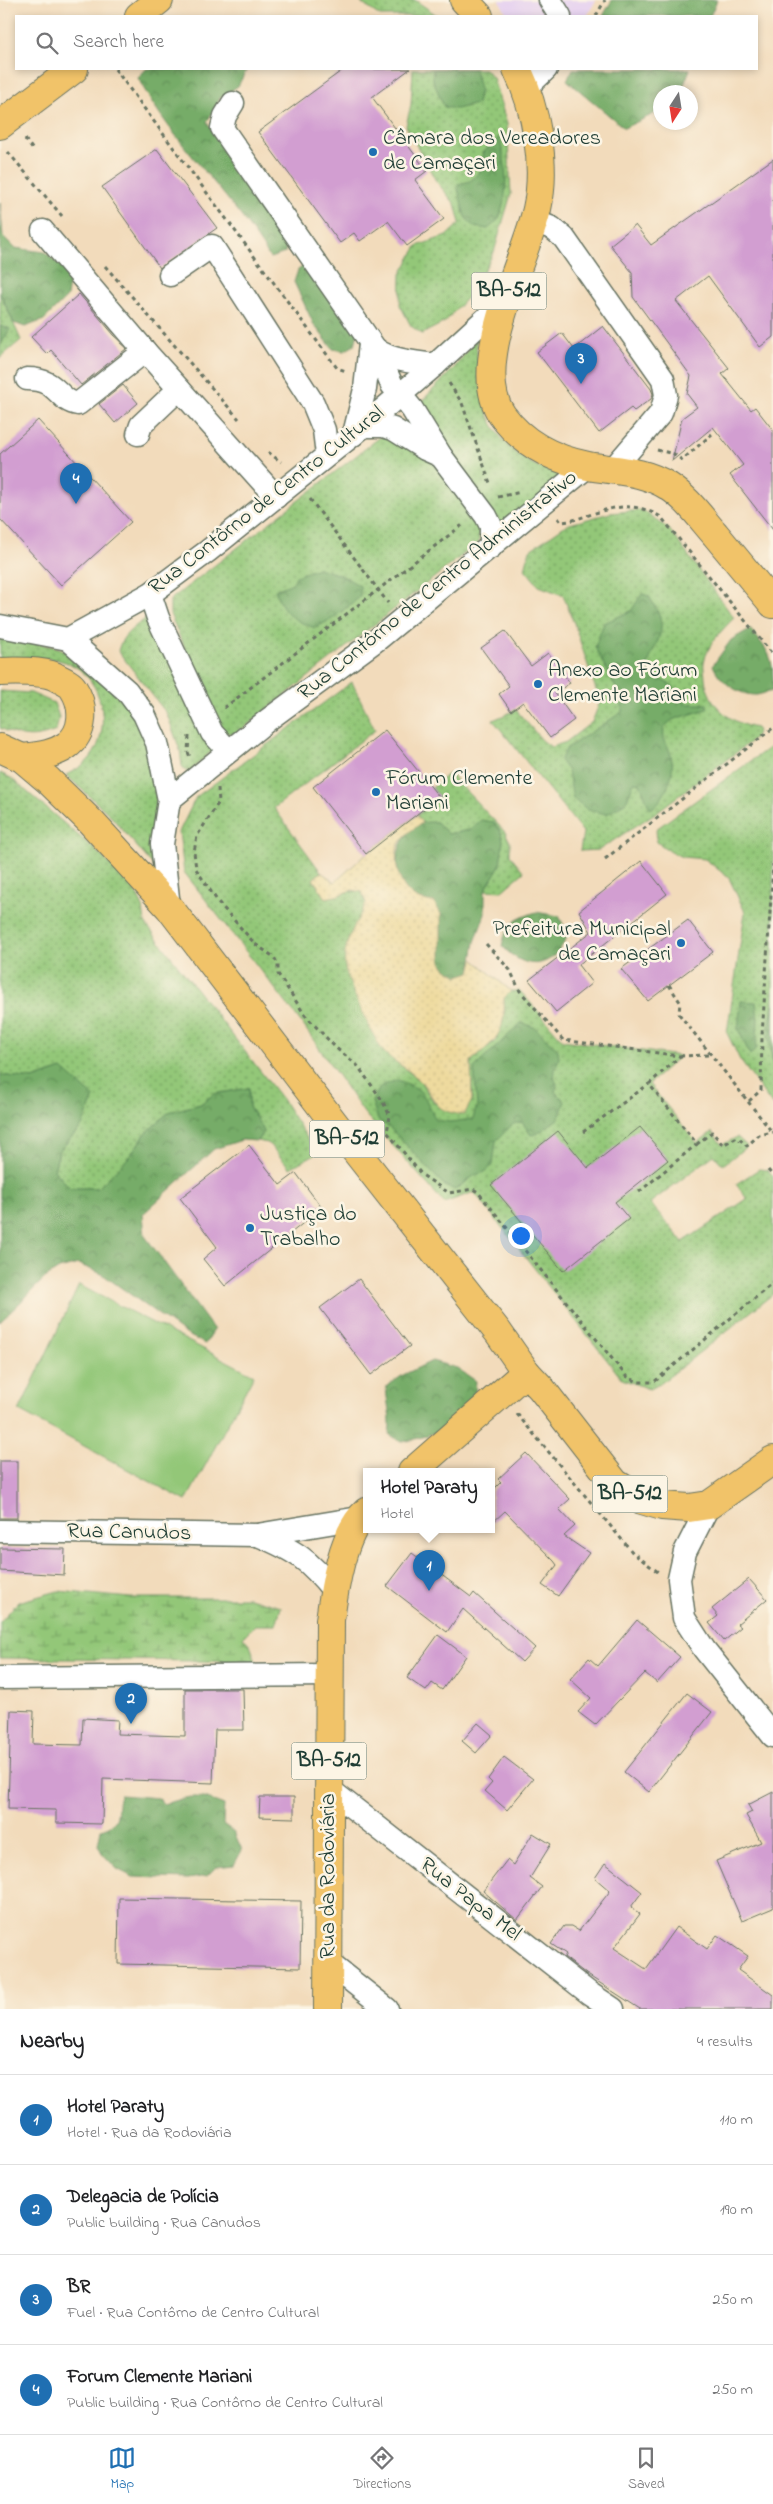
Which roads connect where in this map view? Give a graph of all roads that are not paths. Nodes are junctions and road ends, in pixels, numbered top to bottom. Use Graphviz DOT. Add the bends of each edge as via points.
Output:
graph roads {
  1 [pos="159,0"];
  2 [pos="464,0"];
  3 [pos="550,0"];
  4 [pos="140,15"];
  5 [pos="478,15"];
  6 [pos="559,15"];
  7 [pos="73,70"];
  8 [pos="543,70"];
  9 [pos="522,78"];
  10 [pos="233,103"];
  11 [pos="0,125"];
  12 [pos="534,221"];
  13 [pos="43,232"];
  14 [pos="170,275"];
  15 [pos="506,300"];
  16 [pos="373,347"];
  17 [pos="145,351"];
  18 [pos="440,371"];
  19 [pos="27,379"];
  20 [pos="179,389"];
  21 [pos="399,396"];
  22 [pos="359,430"];
  23 [pos="138,434"];
  24 [pos="327,456"];
  25 [pos="441,456"];
  26 [pos="601,467"];
  27 [pos="276,497"];
  28 [pos="491,547"];
  29 [pos="150,594"];
  30 [pos="773,604"];
  31 [pos="0,626"];
  32 [pos="68,639"];
  33 [pos="0,672"];
  34 [pos="229,751"];
  35 [pos="11,753"];
  36 [pos="169,800"];
  37 [pos="169,906"];
  38 [pos="526,1372"];
  39 [pos="773,1460"];
  40 [pos="417,1468"];
  41 [pos="709,1505"];
  42 [pos="363,1515"];
  43 [pos="0,1532"];
  44 [pos="257,1534"];
  45 [pos="334,1591"];
  46 [pos="329,1675"];
  47 [pos="0,1678"];
  48 [pos="773,1736"];
  49 [pos="329,1789"];
  50 [pos="328,1963"];
  51 [pos="328,2009"];
  52 [pos="387,2009"];
  53 [pos="613,2009"];
  1 -- 4 [label="main road"];
  2 -- 5 [label="main road"];
  3 -- 6 [label="street"];
  7 -- 11 [label="main road"];
  8 -- 9 [label="street"];
  9 -- 12 [label="main road, Rua Contôrno de Centro Cultural / BA-512" via="536,120 540,176"];
  10 -- 16 [label="street" via="222,128"];
  12 -- 15 [label="main road, Rua Contôrno de Centro Cultural / BA-512"];
  12 -- 26 [label="street, Rua Contôrno de Centro Administrativo" via="552,228 564,238 663,379 666,395 661,413"];
  13 -- 17 [label="street"];
  14 -- 24 [label="street" via="212,246 313,403 324,430"];
  15 -- 18 [label="street, Rua Contôrno de Centro Cultural"];
  15 -- 26 [label="main road, Rua Contôrno de Centro Cultural / BA-512" via="493,358 493,395 501,413 514,430 546,454"];
  16 -- 18 [label="street" via="396,358"];
  16 -- 21 [label="street"];
  16 -- 22 [label="street"];
  17 -- 19 [label="street" via="78,404 47,382"];
  17 -- 20 [label="street"];
  18 -- 21 [label="street, Rua Contôrno de Centro Cultural"];
  20 -- 23 [label="street" via="141,425"];
  20 -- 27 [label="street"];
  21 -- 22 [label="street, Rua Contôrno de Centro Cultural"];
  21 -- 25 [label="street" via="412,409"];
  22 -- 24 [label="street, Rua Contôrno de Centro Cultural"];
  22 -- 25 [label="street" via="383,426 394,429"];
  24 -- 27 [label="street, Rua Contôrno de Centro Cultural"];
  25 -- 28 [label="street" via="488,504"];
  26 -- 28 [label="street, Rua Contôrno de Centro Administrativo"];
  26 -- 30 [label="main road, BA-512" via="639,474 666,485 686,500"];
  27 -- 29 [label="street, Rua Contôrno de Centro Cultural"];
  28 -- 34 [label="street, Rua Contôrno de Centro Administrativo" via="378,639"];
  29 -- 32 [label="street, Rua Contôrno de Centro Cultural"];
  29 -- 34 [label="street" via="212,733"];
  31 -- 32 [label="street"];
  32 -- 36 [label="street" via="127,691 144,714 157,743"];
  33 -- 35 [label="main road" via="52,675 72,686 81,703 83,716 79,730 68,745 55,753"];
  34 -- 36 [label="street, Rua Contôrno de Centro Administrativo"];
  35 -- 37 [label="main road, BA-512" via="91,822"];
  36 -- 37 [label="street" via="162,844"];
  37 -- 38 [label="main road, BA-512"];
  38 -- 40 [label="main road"];
  38 -- 41 [label="main road, BA-512" via="615,1483 628,1493 662,1506 689,1508"];
  39 -- 41 [label="main road, BA-512"];
  41 -- 48 [label="street" via="685,1552 679,1579 684,1618 704,1649"];
  42 -- 44 [label="street, Rua Canudos"];
  42 -- 45 [label="main road, Rua da Rodoviária / BA-512" via="340,1563"];
  43 -- 44 [label="street, Rua Canudos"];
  44 -- 45 [label="street, Rua Canudos" via="286,1546 313,1565"];
  45 -- 46 [label="main road, Rua da Rodoviária / BA-512"];
  46 -- 47 [label="street"];
  46 -- 49 [label="main road, Rua da Rodoviária / BA-512"];
  49 -- 50 [label="main road, Rua da Rodoviária / BA-512"];
  49 -- 53 [label="street, Rua Papa Mel"];
  50 -- 51 [label="main road, Rua da Rodoviária / BA-512"];
  50 -- 52 [label="street"];
}
